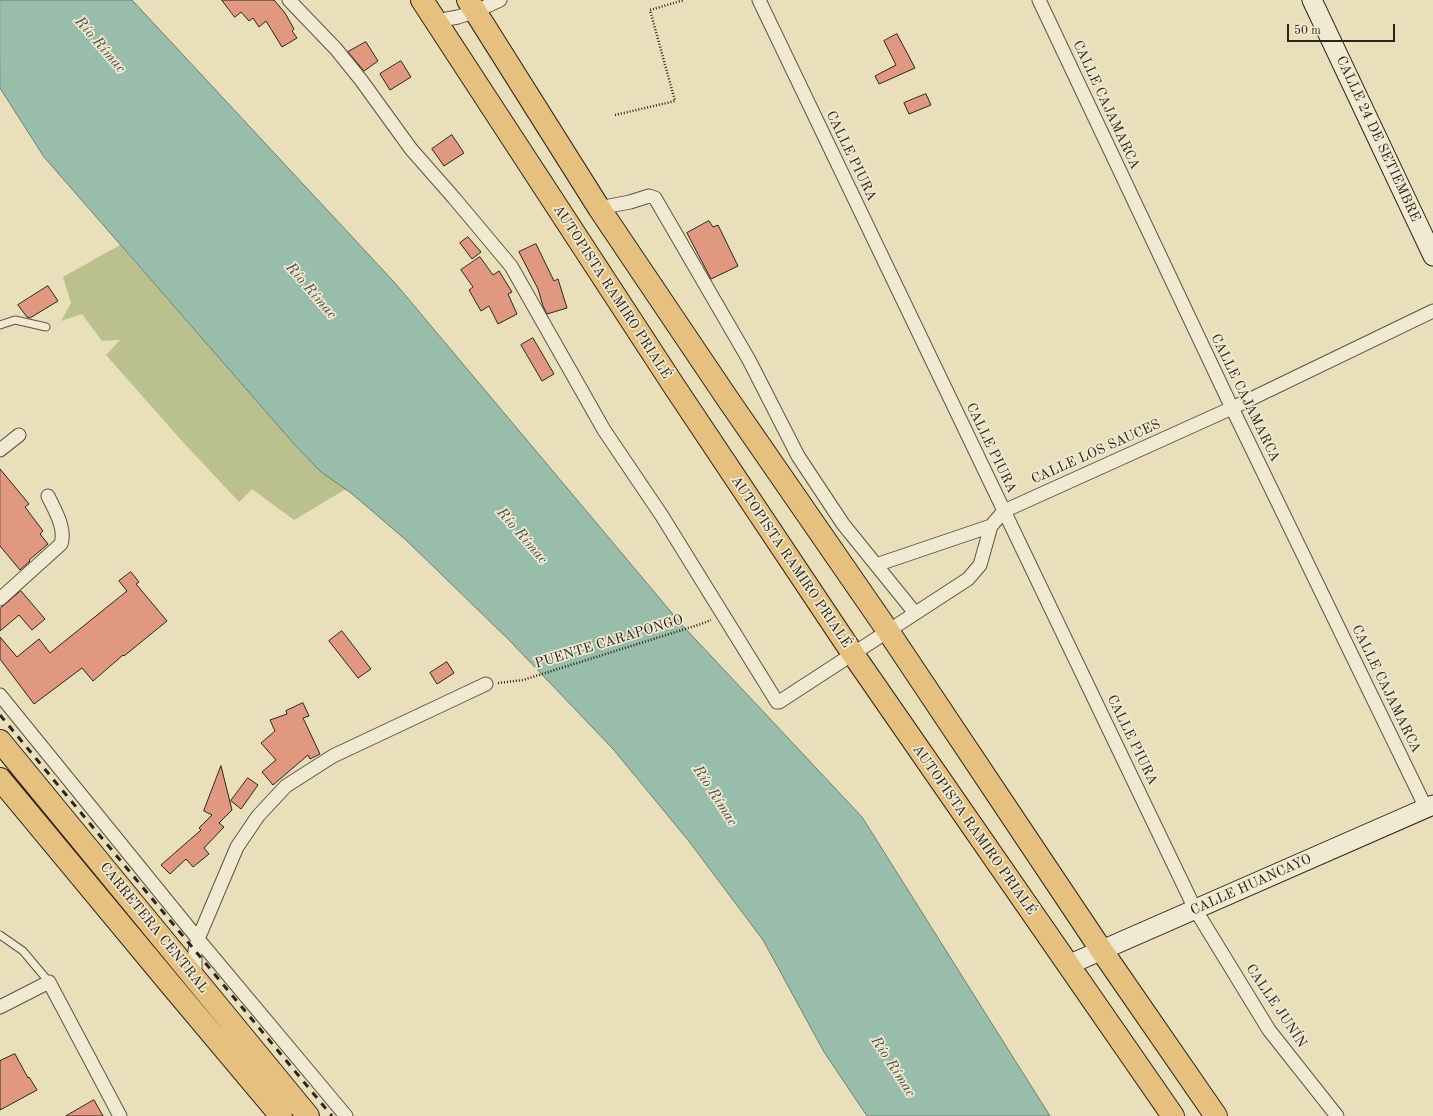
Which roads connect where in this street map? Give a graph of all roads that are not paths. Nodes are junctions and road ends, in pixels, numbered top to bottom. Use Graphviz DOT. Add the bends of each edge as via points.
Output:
graph roads {
  1 [pos="289,0"];
  2 [pos="422,0"];
  3 [pos="500,0"];
  4 [pos="758,0"];
  5 [pos="1039,0"];
  6 [pos="1312,0"];
  7 [pos="472,6"];
  8 [pos="436,21"];
  9 [pos="599,208"];
  10 [pos="1433,256"];
  11 [pos="1433,311"];
  12 [pos="0,324"];
  13 [pos="46,327"];
  14 [pos="1232,408"];
  15 [pos="19,435"];
  16 [pos="0,450"];
  17 [pos="48,496"];
  18 [pos="1004,511"];
  19 [pos="991,526"];
  20 [pos="876,565"];
  21 [pos="0,599"];
  22 [pos="915,613"];
  23 [pos="888,631"];
  24 [pos="853,654"];
  25 [pos="486,684"];
  26 [pos="0,696"];
  27 [pos="0,741"];
  28 [pos="0,779"];
  29 [pos="1429,806"];
  30 [pos="1195,909"];
  31 [pos="0,935"];
  32 [pos="198,939"];
  33 [pos="1102,951"];
  34 [pos="1068,966"];
  35 [pos="195,977"];
  36 [pos="49,982"];
  37 [pos="0,1007"];
  38 [pos="193,1012"];
  39 [pos="276,1115"];
  40 [pos="120,1116"];
  41 [pos="308,1116"];
  42 [pos="346,1116"];
  43 [pos="1173,1116"];
  44 [pos="1216,1116"];
  45 [pos="1337,1116"];
  1 -- 24 [label="street, CALLE LOS SAUCES" via="336,49 411,149 511,266 604,430 662,516 775,701 779,702"];
  2 -- 8 [label="highway, AUTOPISTA RAMIRO PRIALÉ"];
  3 -- 7 [label="street"];
  4 -- 18 [label="street, CALLE PIURA"];
  5 -- 14 [label="street, CALLE CAJAMARCA"];
  6 -- 10 [label="street, CALLE 24 DE SETIEMBRE"];
  7 -- 8 [label="street" via="458,17"];
  7 -- 9 [label="highway"];
  8 -- 24 [label="highway, AUTOPISTA RAMIRO PRIALÉ" via="676,389"];
  9 -- 20 [label="street" via="649,196 655,198 749,360 798,456 843,524"];
  9 -- 23 [label="highway"];
  11 -- 14 [label="street, CALLE LOS SAUCES"];
  12 -- 13 [label="lane" via="15,320"];
  14 -- 18 [label="street, CALLE LOS SAUCES"];
  14 -- 29 [label="street, CALLE CAJAMARCA"];
  15 -- 16 [label="street"];
  17 -- 21 [label="street" via="62,527 64,536 61,544"];
  18 -- 19 [label="street, CALLE LOS SAUCES"];
  18 -- 30 [label="street, CALLE PIURA"];
  19 -- 20 [label="street"];
  19 -- 22 [label="street, CALLE LOS SAUCES" via="980,565 968,579"];
  20 -- 22 [label="street"];
  22 -- 23 [label="street, CALLE LOS SAUCES"];
  23 -- 24 [label="street, CALLE LOS SAUCES"];
  23 -- 33 [label="highway"];
  24 -- 34 [label="highway, AUTOPISTA RAMIRO PRIALÉ"];
  25 -- 32 [label="street" via="334,756 286,786 258,816 237,847"];
  26 -- 32 [label="street"];
  27 -- 35 [label="highway, CARRETERA CENTRAL"];
  28 -- 38 [label="highway, CARRETERA CENTRAL"];
  29 -- 30 [label="street, CALLE HUANCAYO"];
  30 -- 33 [label="street, CALLE HUANCAYO"];
  30 -- 45 [label="street, CALLE JUNÍN" via="1269,1030"];
  31 -- 36 [label="lane" via="23,951"];
  32 -- 35 [label="street" via="195,950"];
  32 -- 42 [label="street"];
  33 -- 34 [label="street, CALLE HUANCAYO"];
  33 -- 44 [label="highway"];
  34 -- 43 [label="highway, AUTOPISTA RAMIRO PRIALÉ"];
  35 -- 38 [label="street"];
  35 -- 41 [label="highway, CARRETERA CENTRAL"];
  36 -- 37 [label="street"];
  36 -- 40 [label="street"];
  38 -- 39 [label="highway, CARRETERA CENTRAL"];
}
